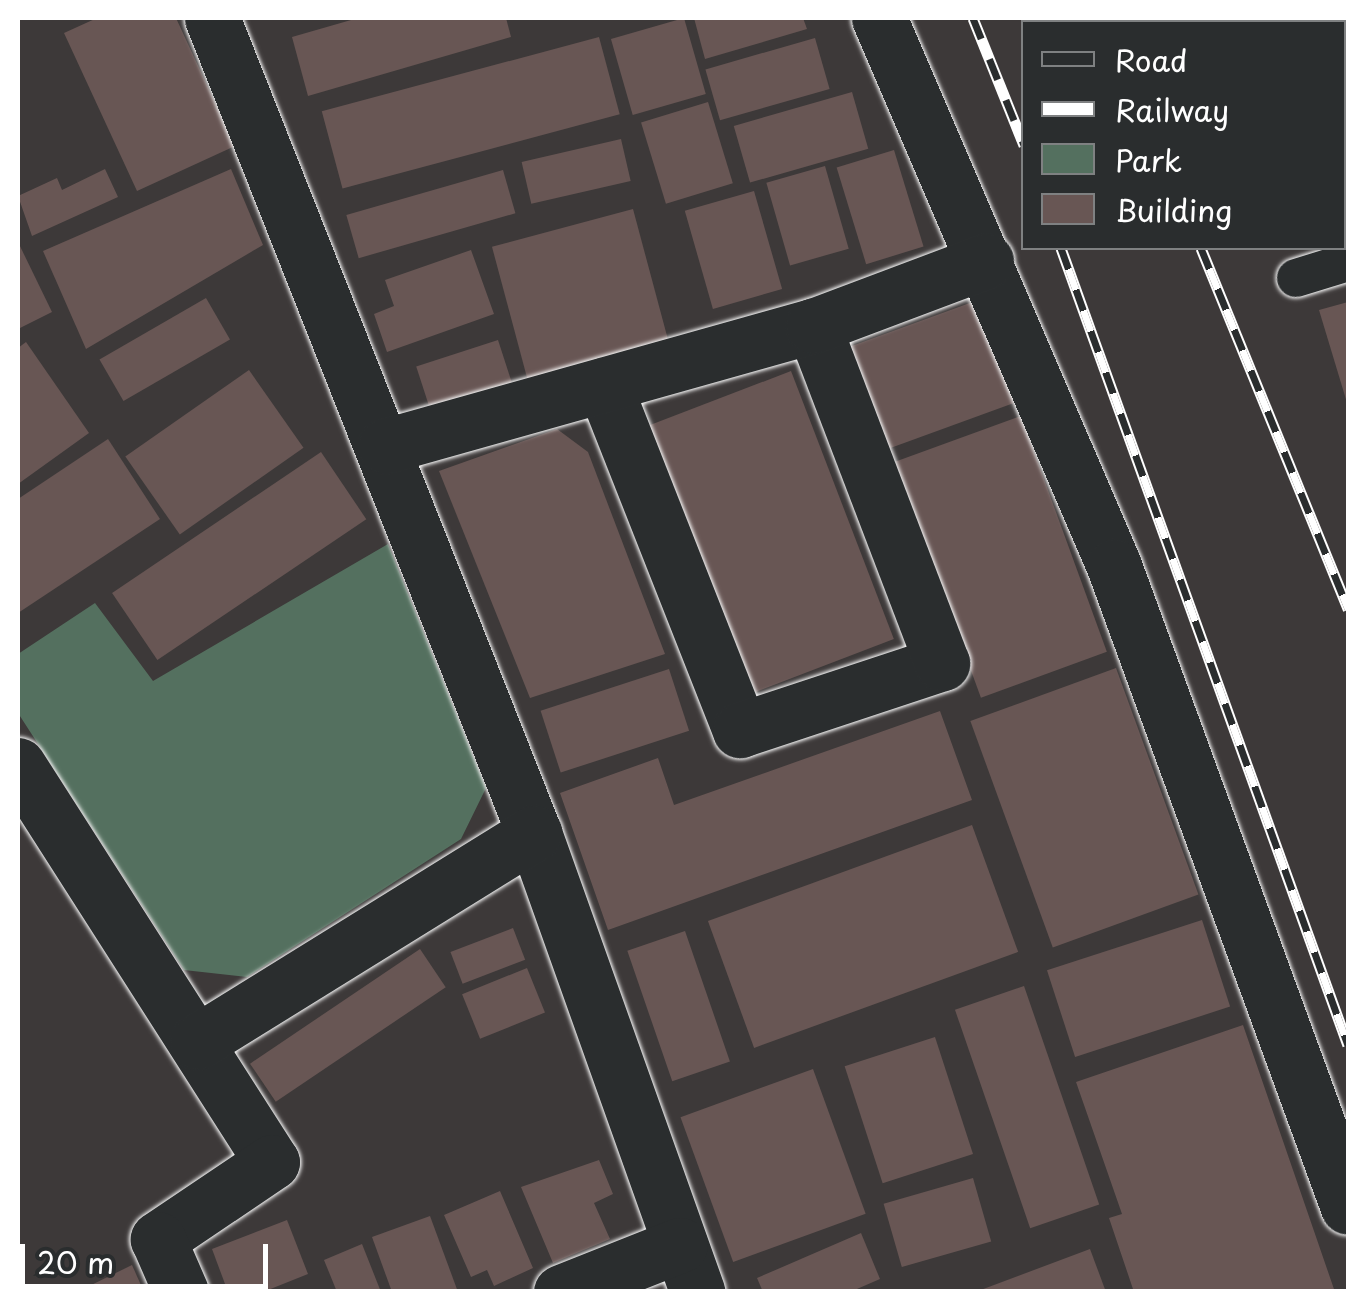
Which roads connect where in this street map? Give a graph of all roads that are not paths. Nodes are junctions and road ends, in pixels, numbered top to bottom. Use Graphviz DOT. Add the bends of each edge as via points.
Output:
graph roads {
  1 [pos="212,18"];
  2 [pos="879,18"];
  3 [pos="986,261"];
  4 [pos="1348,262"];
  5 [pos="1296,278"];
  6 [pos="813,326"];
  7 [pos="604,385"];
  8 [pos="385,446"];
  9 [pos="18,765"];
  10 [pos="534,833"];
  11 [pos="197,1042"];
  12 [pos="1348,1207"];
  13 [pos="688,1268"];
  14 [pos="180,1292"];
  15 [pos="561,1292"];
  1 -- 8 [label="street"];
  2 -- 3 [label="street"];
  3 -- 6 [label="street"];
  3 -- 12 [label="street" via="1136,621"];
  4 -- 5 [label="lane"];
  6 -- 7 [label="street"];
  6 -- 7 [label="street" via="942,663 740,730"];
  7 -- 8 [label="street"];
  8 -- 10 [label="street"];
  9 -- 11 [label="street"];
  10 -- 11 [label="street"];
  10 -- 13 [label="street"];
  11 -- 14 [label="street" via="272,1162 158,1240"];
  13 -- 15 [label="street"];
}
